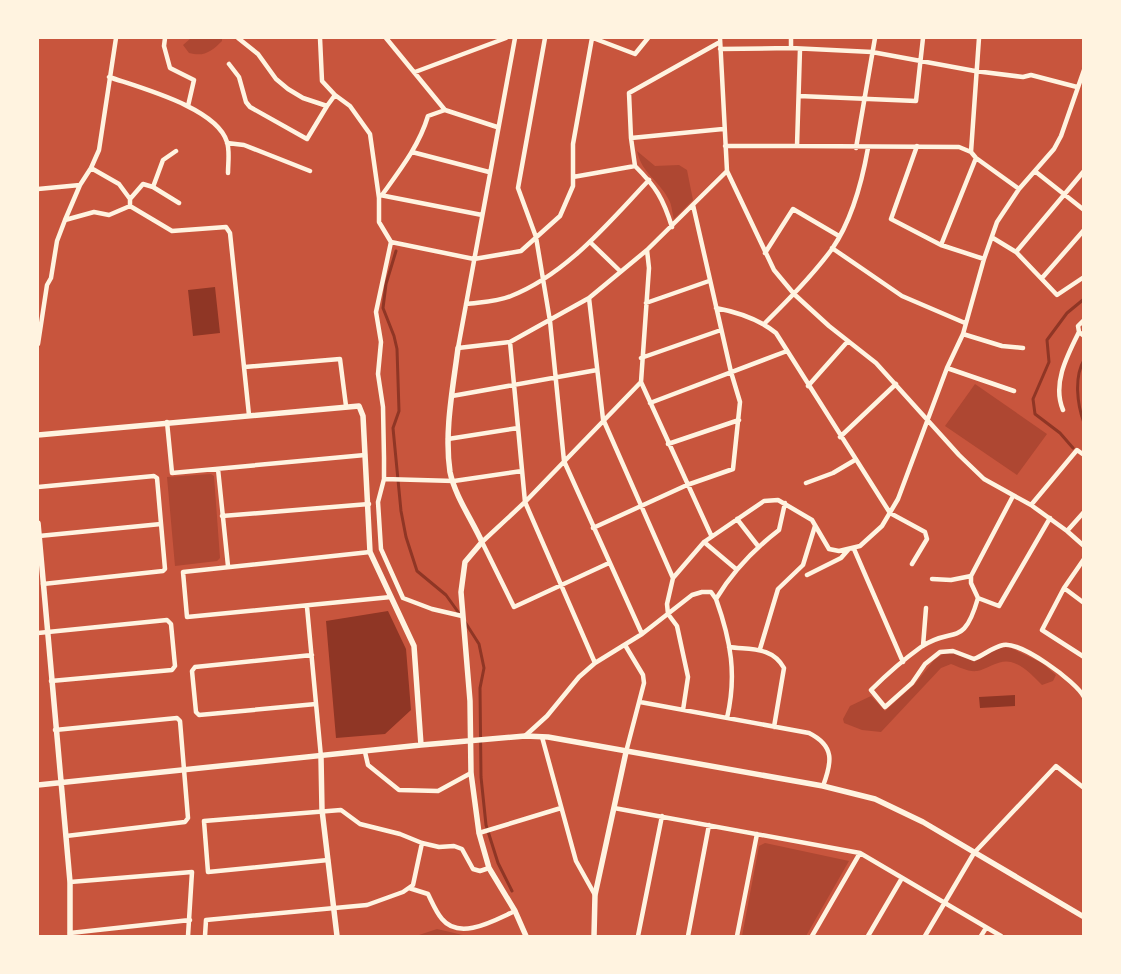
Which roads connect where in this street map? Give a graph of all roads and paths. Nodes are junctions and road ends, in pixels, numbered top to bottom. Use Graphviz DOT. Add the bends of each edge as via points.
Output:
graph roads {
  1 [pos="116,38"];
  2 [pos="165,38"];
  3 [pos="238,38"];
  4 [pos="320,38"];
  5 [pos="386,38"];
  6 [pos="506,38"];
  7 [pos="515,38"];
  8 [pos="545,38"];
  9 [pos="592,38"];
  10 [pos="648,38"];
  11 [pos="791,38"];
  12 [pos="875,38"];
  13 [pos="923,38"];
  14 [pos="979,38"];
  15 [pos="720,40"];
  16 [pos="791,48"];
  17 [pos="800,49"];
  18 [pos="720,50"];
  19 [pos="872,52"];
  20 [pos="921,63"];
  21 [pos="229,64"];
  22 [pos="1084,70"];
  23 [pos="975,71"];
  24 [pos="415,72"];
  25 [pos="109,77"];
  26 [pos="1077,87"];
  27 [pos="335,95"];
  28 [pos="799,96"];
  29 [pos="864,99"];
  30 [pos="188,106"];
  31 [pos="327,106"];
  32 [pos="444,110"];
  33 [pos="497,127"];
  34 [pos="723,129"];
  35 [pos="631,138"];
  36 [pos="227,143"];
  37 [pos="725,146"];
  38 [pos="797,146"];
  39 [pos="917,146"];
  40 [pos="856,148"];
  41 [pos="868,148"];
  42 [pos="176,151"];
  43 [pos="412,152"];
  44 [pos="971,152"];
  45 [pos="976,158"];
  46 [pos="635,166"];
  47 [pos="91,168"];
  48 [pos="310,171"];
  49 [pos="727,171"];
  50 [pos="1084,171"];
  51 [pos="489,172"];
  52 [pos="1036,172"];
  53 [pos="228,173"];
  54 [pos="573,176"];
  55 [pos="649,180"];
  56 [pos="80,185"];
  57 [pos="153,187"];
  58 [pos="38,189"];
  59 [pos="1019,189"];
  60 [pos="380,195"];
  61 [pos="1064,195"];
  62 [pos="130,199"];
  63 [pos="179,203"];
  64 [pos="693,205"];
  65 [pos="130,206"];
  66 [pos="1084,210"];
  67 [pos="482,215"];
  68 [pos="65,220"];
  69 [pos="672,227"];
  70 [pos="1084,230"];
  71 [pos="536,236"];
  72 [pos="839,236"];
  73 [pos="993,238"];
  74 [pos="391,242"];
  75 [pos="590,242"];
  76 [pos="941,244"];
  77 [pos="832,248"];
  78 [pos="647,250"];
  79 [pos="1016,252"];
  80 [pos="765,253"];
  81 [pos="474,259"];
  82 [pos="984,259"];
  83 [pos="620,271"];
  84 [pos="1084,277"];
  85 [pos="1042,278"];
  86 [pos="543,279"];
  87 [pos="709,281"];
  88 [pos="794,294"];
  89 [pos="589,298"];
  90 [pos="646,303"];
  91 [pos="466,304"];
  92 [pos="716,308"];
  93 [pos="1084,320"];
  94 [pos="550,321"];
  95 [pos="965,323"];
  96 [pos="765,324"];
  97 [pos="721,330"];
  98 [pos="1079,332"];
  99 [pos="963,334"];
  100 [pos="1084,336"];
  101 [pos="848,341"];
  102 [pos="510,342"];
  103 [pos="38,344"];
  104 [pos="458,348"];
  105 [pos="1023,348"];
  106 [pos="787,351"];
  107 [pos="641,358"];
  108 [pos="245,367"];
  109 [pos="947,368"];
  110 [pos="597,370"];
  111 [pos="731,372"];
  112 [pos="555,378"];
  113 [pos="641,382"];
  114 [pos="514,384"];
  115 [pos="896,384"];
  116 [pos="808,386"];
  117 [pos="1014,391"];
  118 [pos="452,396"];
  119 [pos="650,404"];
  120 [pos="346,406"];
  121 [pos="1063,410"];
  122 [pos="250,415"];
  123 [pos="603,420"];
  124 [pos="739,420"];
  125 [pos="167,422"];
  126 [pos="929,422"];
  127 [pos="518,428"];
  128 [pos="38,436"];
  129 [pos="840,437"];
  130 [pos="448,439"];
  131 [pos="668,444"];
  132 [pos="365,455"];
  133 [pos="1084,455"];
  134 [pos="855,460"];
  135 [pos="564,461"];
  136 [pos="218,469"];
  137 [pos="522,471"];
  138 [pos="384,479"];
  139 [pos="454,481"];
  140 [pos="806,483"];
  141 [pos="687,485"];
  142 [pos="38,487"];
  143 [pos="1013,496"];
  144 [pos="526,502"];
  145 [pos="369,504"];
  146 [pos="785,504"];
  147 [pos="1031,505"];
  148 [pos="641,506"];
  149 [pos="1084,512"];
  150 [pos="890,513"];
  151 [pos="222,516"];
  152 [pos="737,518"];
  153 [pos="1050,518"];
  154 [pos="38,522"];
  155 [pos="161,524"];
  156 [pos="815,526"];
  157 [pos="593,528"];
  158 [pos="1068,531"];
  159 [pos="711,535"];
  160 [pos="39,536"];
  161 [pos="482,542"];
  162 [pos="704,542"];
  163 [pos="758,546"];
  164 [pos="1084,546"];
  165 [pos="854,549"];
  166 [pos="848,550"];
  167 [pos="370,552"];
  168 [pos="1084,558"];
  169 [pos="609,563"];
  170 [pos="912,564"];
  171 [pos="228,566"];
  172 [pos="736,569"];
  173 [pos="807,575"];
  174 [pos="971,576"];
  175 [pos="673,578"];
  176 [pos="932,579"];
  177 [pos="43,584"];
  178 [pos="562,586"];
  179 [pos="1064,588"];
  180 [pos="391,597"];
  181 [pos="978,598"];
  182 [pos="716,599"];
  183 [pos="1084,603"];
  184 [pos="306,607"];
  185 [pos="926,608"];
  186 [pos="668,614"];
  187 [pos="462,616"];
  188 [pos="47,632"];
  189 [pos="38,633"];
  190 [pos="642,634"];
  191 [pos="625,645"];
  192 [pos="923,646"];
  193 [pos="729,647"];
  194 [pos="760,649"];
  195 [pos="312,655"];
  196 [pos="1084,657"];
  197 [pos="903,662"];
  198 [pos="595,664"];
  199 [pos="51,682"];
  200 [pos="1084,697"];
  201 [pos="640,702"];
  202 [pos="316,704"];
  203 [pos="683,710"];
  204 [pos="727,718"];
  205 [pos="774,727"];
  206 [pos="55,730"];
  207 [pos="526,736"];
  208 [pos="542,737"];
  209 [pos="472,742"];
  210 [pos="421,745"];
  211 [pos="365,752"];
  212 [pos="626,752"];
  213 [pos="321,757"];
  214 [pos="185,770"];
  215 [pos="471,773"];
  216 [pos="60,783"];
  217 [pos="38,785"];
  218 [pos="823,786"];
  219 [pos="1084,788"];
  220 [pos="561,808"];
  221 [pos="614,808"];
  222 [pos="322,810"];
  223 [pos="662,816"];
  224 [pos="709,825"];
  225 [pos="479,834"];
  226 [pos="757,834"];
  227 [pos="66,836"];
  228 [pos="422,843"];
  229 [pos="860,853"];
  230 [pos="974,853"];
  231 [pos="328,860"];
  232 [pos="489,868"];
  233 [pos="902,878"];
  234 [pos="70,882"];
  235 [pos="409,888"];
  236 [pos="595,895"];
  237 [pos="944,902"];
  238 [pos="334,908"];
  239 [pos="515,911"];
  240 [pos="1084,917"];
  241 [pos="190,920"];
  242 [pos="986,928"];
  243 [pos="70,935"];
  244 [pos="188,936"];
  245 [pos="205,936"];
  246 [pos="337,936"];
  247 [pos="526,936"];
  248 [pos="594,936"];
  249 [pos="638,936"];
  250 [pos="688,936"];
  251 [pos="737,936"];
  252 [pos="812,936"];
  253 [pos="868,936"];
  254 [pos="924,936"];
  255 [pos="981,936"];
  256 [pos="1001,936"];
  1 -- 25 [label="street"];
  2 -- 30 [label="street" via="170,68 194,80"];
  3 -- 31 [label="street" via="258,54 276,79 288,89"];
  4 -- 27 [label="street" via="322,80"];
  5 -- 24 [label="street"];
  6 -- 24 [label="street"];
  7 -- 33 [label="street"];
  8 -- 71 [label="street" via="518,188"];
  9 -- 10 [label="street" via="635,54"];
  9 -- 54 [label="street" via="576,122"];
  11 -- 16 [label="street"];
  12 -- 19 [label="street"];
  13 -- 20 [label="street"];
  14 -- 23 [label="street"];
  15 -- 18 [label="street"];
  15 -- 35 [label="street" via="629,93"];
  16 -- 17 [label="street"];
  16 -- 18 [label="street"];
  17 -- 19 [label="street"];
  17 -- 28 [label="street"];
  18 -- 34 [label="street"];
  19 -- 20 [label="street"];
  19 -- 29 [label="street"];
  20 -- 23 [label="street"];
  20 -- 29 [label="street" via="916,101"];
  21 -- 31 [label="street" via="239,77 250,107 307,139"];
  22 -- 26 [label="street"];
  23 -- 26 [label="street" via="1023,77 1031,75"];
  23 -- 44 [label="street"];
  24 -- 32 [label="street"];
  25 -- 30 [label="street"];
  25 -- 47 [label="street" via="99,150"];
  26 -- 52 [label="street" via="1061,136"];
  27 -- 31 [label="street"];
  27 -- 60 [label="street" via="350,106 370,134"];
  28 -- 29 [label="street"];
  28 -- 38 [label="street"];
  29 -- 40 [label="street"];
  30 -- 36 [label="street" via="215,122"];
  32 -- 33 [label="street"];
  32 -- 43 [label="street" via="428,116"];
  33 -- 51 [label="street"];
  34 -- 35 [label="street"];
  34 -- 37 [label="street"];
  35 -- 46 [label="street"];
  36 -- 48 [label="street" via="244,145"];
  36 -- 53 [label="street"];
  37 -- 38 [label="street"];
  37 -- 49 [label="street"];
  38 -- 40 [label="street"];
  39 -- 41 [label="street"];
  39 -- 44 [label="street" via="959,146"];
  39 -- 76 [label="street" via="891,219"];
  40 -- 41 [label="street"];
  41 -- 72 [label="street" via="858,195"];
  42 -- 57 [label="street" via="163,160"];
  43 -- 51 [label="street"];
  43 -- 60 [label="street"];
  44 -- 45 [label="street"];
  45 -- 59 [label="street"];
  45 -- 76 [label="street"];
  46 -- 54 [label="street"];
  46 -- 55 [label="street"];
  47 -- 56 [label="street"];
  47 -- 62 [label="street" via="120,184"];
  49 -- 64 [label="street"];
  49 -- 80 [label="street"];
  50 -- 61 [label="street"];
  51 -- 67 [label="street"];
  52 -- 59 [label="street"];
  52 -- 61 [label="street"];
  54 -- 71 [label="street" via="573,186 560,216"];
  55 -- 69 [label="street" via="664,201"];
  55 -- 75 [label="street"];
  56 -- 58 [label="street"];
  56 -- 68 [label="street"];
  57 -- 62 [label="street" via="143,184"];
  57 -- 63 [label="street"];
  59 -- 73 [label="street" via="1001,216"];
  60 -- 67 [label="street"];
  60 -- 74 [label="street" via="379,222"];
  61 -- 66 [label="street"];
  61 -- 79 [label="street"];
  62 -- 65 [label="street"];
  64 -- 69 [label="street"];
  64 -- 87 [label="street"];
  65 -- 68 [label="street" via="109,215 94,212"];
  65 -- 108 [label="street" via="172,231 220,227 230,232"];
  67 -- 81 [label="street"];
  68 -- 103 [label="street" via="47,285"];
  69 -- 78 [label="street"];
  70 -- 85 [label="street"];
  71 -- 81 [label="street" via="521,251"];
  71 -- 86 [label="street"];
  72 -- 77 [label="street"];
  72 -- 80 [label="street" via="794,209"];
  73 -- 79 [label="street"];
  73 -- 82 [label="street"];
  74 -- 81 [label="street"];
  74 -- 138 [label="street" via="376,312 382,342 378,374 383,407"];
  75 -- 83 [label="street"];
  75 -- 86 [label="street"];
  76 -- 82 [label="street"];
  77 -- 88 [label="street"];
  77 -- 95 [label="street" via="902,296"];
  78 -- 83 [label="street"];
  78 -- 90 [label="street"];
  79 -- 85 [label="street"];
  80 -- 88 [label="street"];
  81 -- 91 [label="street"];
  82 -- 95 [label="street"];
  83 -- 89 [label="street"];
  84 -- 85 [label="street" via="1057,295"];
  86 -- 91 [label="street" via="512,296"];
  86 -- 94 [label="street"];
  87 -- 90 [label="street"];
  87 -- 92 [label="street"];
  88 -- 96 [label="street"];
  88 -- 101 [label="street"];
  89 -- 94 [label="street"];
  89 -- 110 [label="street"];
  90 -- 107 [label="street"];
  91 -- 104 [label="street"];
  92 -- 96 [label="street"];
  92 -- 97 [label="street"];
  93 -- 98 [label="street" via="1078,326"];
  94 -- 102 [label="street"];
  94 -- 112 [label="street"];
  95 -- 99 [label="street"];
  96 -- 106 [label="street" via="776,333"];
  97 -- 107 [label="street"];
  97 -- 111 [label="street"];
  98 -- 100 [label="street"];
  98 -- 121 [label="street" via="1060,380 1058,397"];
  99 -- 105 [label="street" via="1002,346"];
  99 -- 109 [label="street"];
  101 -- 115 [label="street"];
  101 -- 116 [label="street"];
  102 -- 104 [label="street"];
  102 -- 114 [label="street"];
  104 -- 118 [label="street"];
  106 -- 111 [label="street"];
  106 -- 116 [label="street"];
  107 -- 113 [label="street"];
  108 -- 120 [label="street" via="340,359"];
  108 -- 122 [label="street"];
  109 -- 117 [label="street"];
  109 -- 126 [label="street"];
  110 -- 112 [label="street"];
  110 -- 123 [label="street"];
  111 -- 119 [label="street"];
  111 -- 124 [label="street" via="740,402"];
  112 -- 114 [label="street"];
  112 -- 135 [label="street"];
  113 -- 119 [label="street"];
  113 -- 123 [label="street"];
  114 -- 118 [label="street"];
  114 -- 127 [label="street"];
  115 -- 126 [label="street"];
  115 -- 129 [label="street"];
  116 -- 129 [label="street"];
  118 -- 130 [label="street"];
  119 -- 131 [label="street"];
  120 -- 122 [label="street"];
  120 -- 132 [label="street" via="356,405 362,412"];
  122 -- 125 [label="street"];
  123 -- 135 [label="street"];
  123 -- 148 [label="street"];
  124 -- 131 [label="street"];
  124 -- 141 [label="street" via="733,469"];
  125 -- 128 [label="street"];
  125 -- 136 [label="street" via="172,473"];
  126 -- 143 [label="street" via="984,479"];
  126 -- 150 [label="street"];
  127 -- 130 [label="street"];
  127 -- 137 [label="street"];
  129 -- 134 [label="street"];
  130 -- 139 [label="street" via="450,472"];
  131 -- 141 [label="street"];
  132 -- 136 [label="street"];
  132 -- 145 [label="street"];
  133 -- 147 [label="street" via="1076,450"];
  134 -- 140 [label="street" via="834,473"];
  134 -- 150 [label="street"];
  135 -- 144 [label="street"];
  135 -- 157 [label="street"];
  136 -- 151 [label="street"];
  137 -- 139 [label="street"];
  137 -- 144 [label="street"];
  138 -- 139 [label="street"];
  138 -- 187 [label="street" via="378,502 381,549 403,598"];
  139 -- 161 [label="street"];
  141 -- 148 [label="street"];
  141 -- 159 [label="street"];
  142 -- 155 [label="street" via="154,476 157,478"];
  143 -- 147 [label="street"];
  143 -- 174 [label="street"];
  144 -- 161 [label="street"];
  144 -- 178 [label="street"];
  145 -- 151 [label="street"];
  145 -- 167 [label="street"];
  146 -- 152 [label="street" via="778,500 764,501"];
  146 -- 156 [label="street" via="812,520"];
  146 -- 163 [label="street" via="779,530"];
  147 -- 153 [label="street"];
  148 -- 157 [label="street"];
  148 -- 175 [label="street"];
  149 -- 158 [label="street"];
  150 -- 165 [label="street" via="873,536"];
  150 -- 170 [label="street" via="925,532 927,539"];
  151 -- 171 [label="street"];
  152 -- 159 [label="street"];
  152 -- 163 [label="street"];
  153 -- 158 [label="street"];
  153 -- 181 [label="street" via="999,606"];
  154 -- 160 [label="street"];
  155 -- 160 [label="street"];
  155 -- 177 [label="street" via="163,571"];
  156 -- 166 [label="street" via="829,549"];
  156 -- 194 [label="street" via="803,566 778,589"];
  157 -- 169 [label="street"];
  158 -- 164 [label="street"];
  159 -- 162 [label="street"];
  160 -- 177 [label="street"];
  161 -- 178 [label="street" via="514,607"];
  161 -- 187 [label="street" via="465,562"];
  162 -- 172 [label="street"];
  162 -- 175 [label="street"];
  163 -- 172 [label="street"];
  165 -- 166 [label="street"];
  165 -- 197 [label="street"];
  166 -- 173 [label="street" via="840,558"];
  167 -- 171 [label="street"];
  167 -- 180 [label="street"];
  168 -- 179 [label="street"];
  169 -- 178 [label="street"];
  169 -- 190 [label="street"];
  171 -- 184 [label="street" via="183,572 187,617"];
  172 -- 182 [label="street"];
  174 -- 176 [label="street"];
  174 -- 181 [label="street"];
  175 -- 186 [label="street"];
  177 -- 188 [label="street"];
  178 -- 198 [label="street"];
  179 -- 183 [label="street"];
  179 -- 196 [label="street" via="1042,630"];
  180 -- 184 [label="street"];
  180 -- 210 [label="street" via="414,646"];
  181 -- 192 [label="street" via="964,630"];
  182 -- 186 [label="street" via="711,592 692,595"];
  182 -- 193 [label="street"];
  184 -- 195 [label="street"];
  185 -- 192 [label="street"];
  186 -- 190 [label="street"];
  186 -- 203 [label="street" via="677,626 688,677"];
  187 -- 209 [label="street"];
  188 -- 189 [label="street"];
  188 -- 199 [label="street"];
  188 -- 199 [label="street" via="167,620 171,624 175,666 172,670"];
  190 -- 191 [label="street"];
  191 -- 198 [label="street"];
  191 -- 201 [label="street" via="643,676"];
  192 -- 197 [label="street"];
  193 -- 194 [label="street"];
  193 -- 204 [label="street" via="734,677"];
  194 -- 205 [label="street" via="776,658 784,668"];
  195 -- 202 [label="street"];
  195 -- 202 [label="street" via="195,667 192,670 196,712 199,715"];
  197 -- 200 [label="street" via="871,690 884,707 940,652 953,650 974,659 1009,644 1061,673"];
  198 -- 207 [label="street" via="579,677"];
  199 -- 206 [label="street"];
  201 -- 203 [label="street"];
  201 -- 212 [label="street"];
  202 -- 213 [label="street"];
  203 -- 204 [label="street"];
  204 -- 205 [label="street"];
  205 -- 218 [label="street" via="809,733 828,749 830,755"];
  206 -- 214 [label="street" via="177,718 180,721"];
  206 -- 216 [label="street"];
  207 -- 208 [label="street"];
  207 -- 209 [label="street"];
  208 -- 212 [label="street"];
  208 -- 220 [label="street"];
  209 -- 210 [label="street"];
  209 -- 215 [label="street"];
  210 -- 211 [label="street"];
  211 -- 213 [label="street"];
  211 -- 215 [label="street" via="368,765 398,790 438,791"];
  212 -- 218 [label="street"];
  212 -- 221 [label="street"];
  213 -- 214 [label="street"];
  213 -- 222 [label="street"];
  214 -- 216 [label="street"];
  214 -- 227 [label="street" via="188,818 185,822"];
  215 -- 225 [label="street"];
  216 -- 217 [label="street"];
  216 -- 227 [label="street"];
  218 -- 230 [label="street" via="851,791 898,808"];
  219 -- 230 [label="street" via="1056,766"];
  220 -- 225 [label="street"];
  220 -- 236 [label="street" via="576,861"];
  221 -- 223 [label="street"];
  221 -- 236 [label="street"];
  222 -- 228 [label="street" via="341,810 360,824"];
  222 -- 231 [label="street"];
  222 -- 231 [label="street" via="204,821 208,872"];
  223 -- 224 [label="street"];
  223 -- 249 [label="street"];
  224 -- 226 [label="street"];
  224 -- 250 [label="street"];
  225 -- 232 [label="street"];
  226 -- 229 [label="street"];
  226 -- 251 [label="street"];
  227 -- 234 [label="street"];
  228 -- 232 [label="street" via="439,848 454,846 462,849 473,869"];
  228 -- 235 [label="street" via="416,877"];
  229 -- 233 [label="street"];
  229 -- 252 [label="street"];
  230 -- 237 [label="street"];
  230 -- 240 [label="street"];
  231 -- 238 [label="street"];
  232 -- 239 [label="street"];
  233 -- 237 [label="street"];
  233 -- 253 [label="street"];
  234 -- 241 [label="street" via="192,872"];
  234 -- 243 [label="street"];
  235 -- 238 [label="street" via="367,905"];
  235 -- 239 [label="street" via="428,894 443,920 453,927 483,926"];
  236 -- 248 [label="street"];
  237 -- 242 [label="street"];
  237 -- 254 [label="street"];
  238 -- 245 [label="street" via="206,920"];
  238 -- 246 [label="street"];
  239 -- 247 [label="street"];
  241 -- 243 [label="street"];
  241 -- 244 [label="street"];
  242 -- 255 [label="street"];
  242 -- 256 [label="street"];
}
